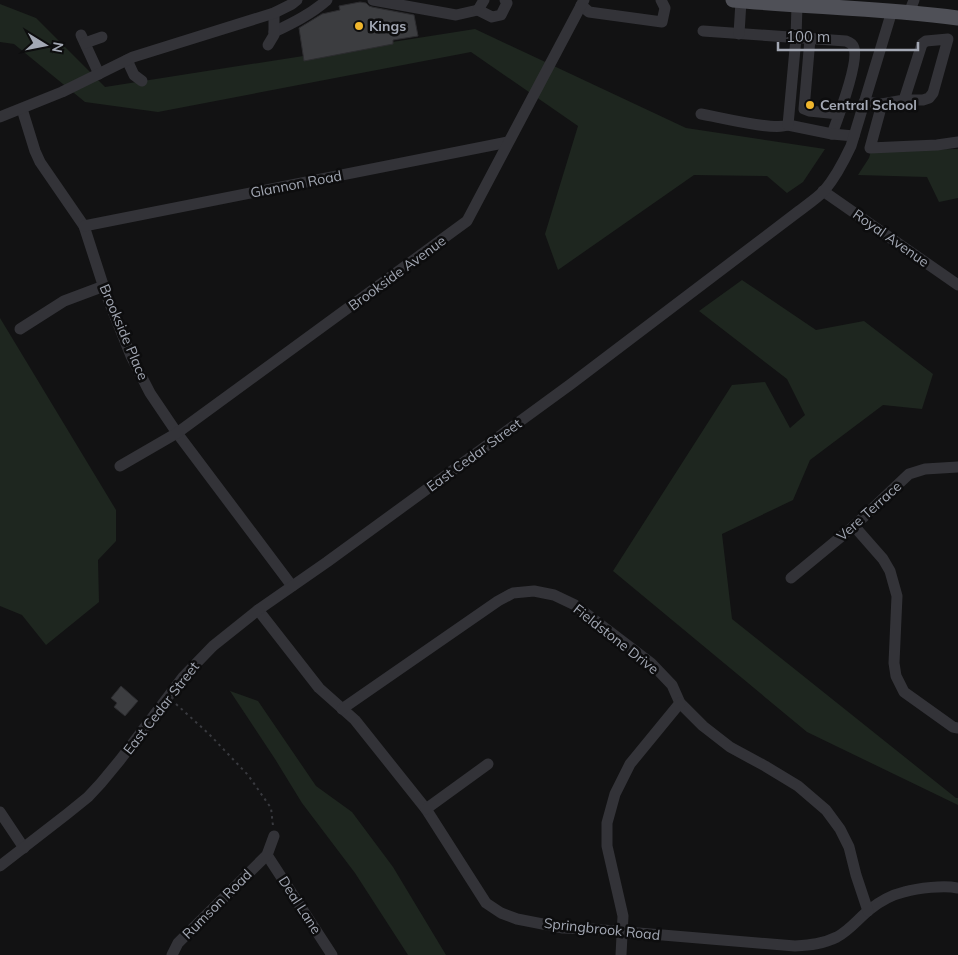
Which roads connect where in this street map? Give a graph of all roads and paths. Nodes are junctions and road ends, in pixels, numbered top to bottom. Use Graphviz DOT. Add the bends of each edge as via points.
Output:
graph roads {
  1 [pos="297,0"];
  2 [pos="327,0"];
  3 [pos="373,0"];
  4 [pos="484,0"];
  5 [pos="505,0"];
  6 [pos="661,0"];
  7 [pos="737,0"];
  8 [pos="583,3"];
  9 [pos="788,3"];
  10 [pos="846,4"];
  11 [pos="911,6"];
  12 [pos="478,10"];
  13 [pos="892,12"];
  14 [pos="274,13"];
  15 [pos="956,18"];
  16 [pos="274,32"];
  17 [pos="703,32"];
  18 [pos="739,34"];
  19 [pos="102,37"];
  20 [pos="796,38"];
  21 [pos="810,39"];
  22 [pos="948,39"];
  23 [pos="268,45"];
  24 [pos="127,60"];
  25 [pos="99,74"];
  26 [pos="142,81"];
  27 [pos="904,100"];
  28 [pos="864,102"];
  29 [pos="882,104"];
  30 [pos="22,109"];
  31 [pos="701,114"];
  32 [pos="839,114"];
  33 [pos="0,117"];
  34 [pos="788,125"];
  35 [pos="875,131"];
  36 [pos="832,134"];
  37 [pos="854,136"];
  38 [pos="508,142"];
  39 [pos="958,142"];
  40 [pos="870,148"];
  41 [pos="823,191"];
  42 [pos="84,226"];
  43 [pos="958,285"];
  44 [pos="104,286"];
  45 [pos="20,329"];
  46 [pos="177,433"];
  47 [pos="120,466"];
  48 [pos="958,467"];
  49 [pos="854,526"];
  50 [pos="791,578"];
  51 [pos="292,586"];
  52 [pos="258,610"];
  53 [pos="168,696"];
  54 [pos="680,703"];
  55 [pos="342,709"];
  56 [pos="958,728"];
  57 [pos="488,764"];
  58 [pos="426,809"];
  59 [pos="0,812"];
  60 [pos="274,836"];
  61 [pos="24,848"];
  62 [pos="267,855"];
  63 [pos="0,866"];
  64 [pos="958,888"];
  65 [pos="868,911"];
  66 [pos="622,932"];
  67 [pos="172,955"];
  68 [pos="332,955"];
  69 [pos="621,955"];
  1 -- 14 [label="street"];
  2 -- 16 [label="street"];
  3 -- 12 [label="street" via="456,15"];
  4 -- 12 [label="street"];
  5 -- 12 [label="street" via="507,3 501,15 492,17"];
  6 -- 8 [label="street" via="665,8 662,22 589,12"];
  7 -- 9 [label="main road"];
  7 -- 18 [label="street"];
  8 -- 38 [label="street, Brookside Avenue"];
  9 -- 10 [label="main road"];
  9 -- 20 [label="street"];
  10 -- 13 [label="main road"];
  11 -- 13 [label="main road"];
  11 -- 15 [label="main road"];
  13 -- 28 [label="street, East Cedar Street"];
  14 -- 16 [label="street"];
  14 -- 24 [label="street"];
  15 -- 22 [label="street"];
  16 -- 23 [label="street"];
  17 -- 18 [label="street"];
  18 -- 20 [label="street"];
  19 -- 25 [label="street" via="83,39"];
  20 -- 21 [label="street"];
  20 -- 34 [label="street"];
  21 -- 32 [label="street" via="804,109"];
  21 -- 32 [label="street" via="846,41 855,48 852,73"];
  22 -- 27 [label="street" via="922,44"];
  22 -- 27 [label="street" via="929,98"];
  24 -- 25 [label="street"];
  24 -- 26 [label="street" via="134,75"];
  25 -- 30 [label="street"];
  27 -- 29 [label="street"];
  28 -- 29 [label="street"];
  28 -- 37 [label="street, East Cedar Street"];
  29 -- 35 [label="street"];
  30 -- 33 [label="street"];
  30 -- 42 [label="street, Brookside Place" via="35,151"];
  31 -- 34 [label="street" via="760,125"];
  32 -- 36 [label="street"];
  34 -- 36 [label="street"];
  35 -- 37 [label="street"];
  35 -- 40 [label="street"];
  36 -- 37 [label="street"];
  37 -- 40 [label="street"];
  37 -- 41 [label="street, East Cedar Street" via="846,156"];
  38 -- 42 [label="street, Glannon Road"];
  38 -- 46 [label="street, Brookside Avenue" via="467,221"];
  39 -- 40 [label="street"];
  41 -- 43 [label="street, Royal Avenue"];
  41 -- 51 [label="street, East Cedar Street" via="571,384"];
  42 -- 44 [label="street, Brookside Place"];
  44 -- 45 [label="street" via="64,301"];
  44 -- 46 [label="street, Brookside Place" via="130,356"];
  46 -- 47 [label="street, Brookside Avenue"];
  46 -- 51 [label="street, Brookside Place"];
  48 -- 49 [label="street, Vere Terrace" via="925,469 909,474"];
  49 -- 50 [label="street, Vere Terrace"];
  49 -- 56 [label="street" via="890,571 897,596 894,664 904,692"];
  51 -- 52 [label="street, East Cedar Street"];
  52 -- 53 [label="street, East Cedar Street" via="196,662"];
  52 -- 55 [label="street, Springbrook Road" via="319,688"];
  53 -- 60 [label="path" via="248,775 271,808"];
  53 -- 61 [label="street, East Cedar Street" via="88,797"];
  54 -- 55 [label="street, Fieldstone Drive" via="672,685 651,664 575,605 554,595 534,591 513,593 498,601"];
  54 -- 65 [label="street, Fieldstone Drive" via="730,747 798,786 826,810 849,847"];
  54 -- 66 [label="street" via="630,764 615,794 607,823 607,846 623,916"];
  55 -- 58 [label="street, Springbrook Road" via="355,720"];
  57 -- 58 [label="street"];
  58 -- 66 [label="street, Springbrook Road" via="486,904 517,918 563,928"];
  59 -- 61 [label="street"];
  60 -- 62 [label="street"];
  61 -- 63 [label="street, East Cedar Street"];
  62 -- 67 [label="street, Rumson Road" via="178,943"];
  62 -- 68 [label="street, Deal Lane"];
  64 -- 65 [label="street, Springbrook Road" via="904,892 883,900"];
  65 -- 66 [label="street, Springbrook Road" via="848,931 814,945"];
  66 -- 69 [label="street"];
}
